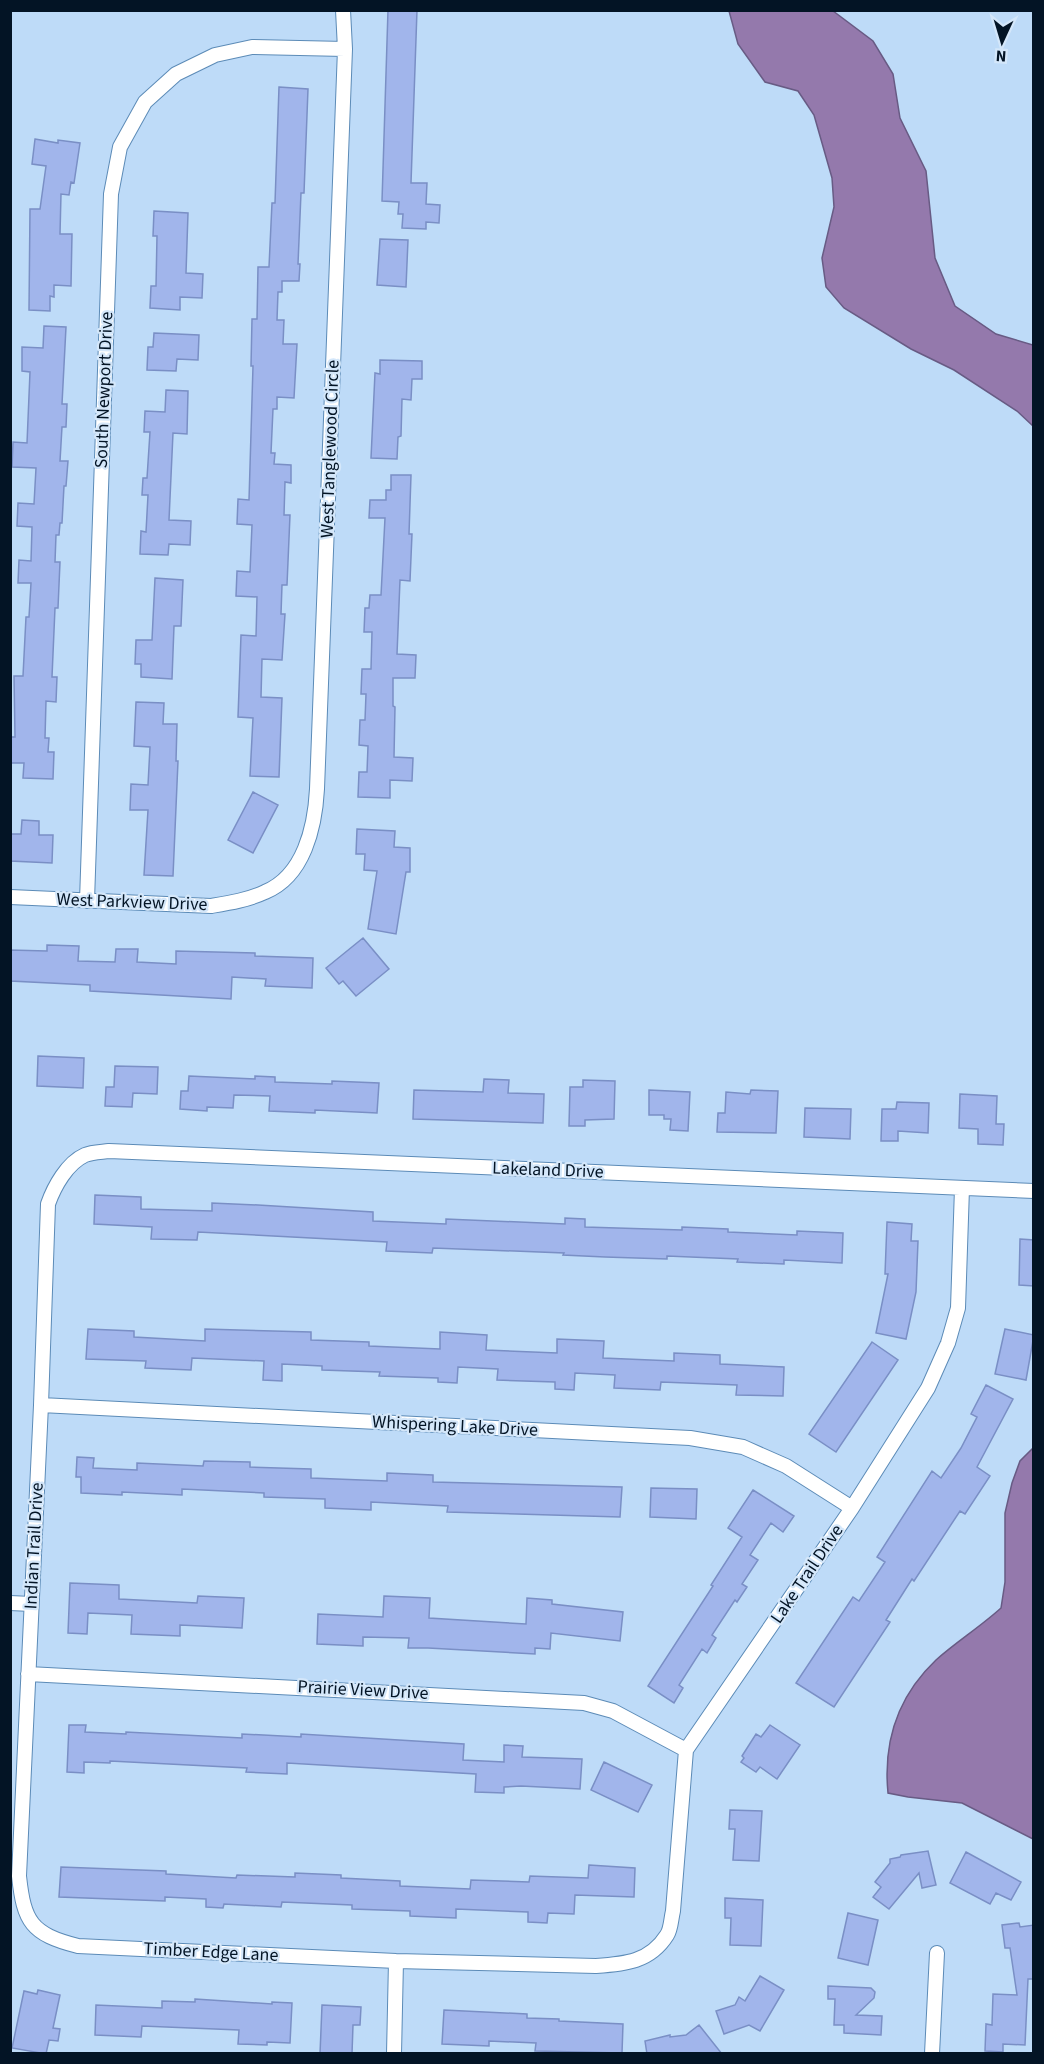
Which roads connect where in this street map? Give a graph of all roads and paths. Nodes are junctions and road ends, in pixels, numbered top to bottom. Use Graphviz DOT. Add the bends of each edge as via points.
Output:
graph roads {
  1 [pos="343,10"];
  2 [pos="345,49"];
  3 [pos="284,881"];
  4 [pos="10,897"];
  5 [pos="87,901"];
  6 [pos="68,1169"];
  7 [pos="962,1188"];
  8 [pos="1034,1191"];
  9 [pos="42,1405"];
  10 [pos="852,1508"];
  11 [pos="10,1603"];
  12 [pos="31,1604"];
  13 [pos="28,1674"];
  14 [pos="686,1750"];
  15 [pos="32,1925"];
  16 [pos="937,1953"];
  17 [pos="649,1956"];
  18 [pos="396,1961"];
  19 [pos="394,2054"];
  20 [pos="932,2054"];
  1 -- 2 [label="street, West Tanglewood Circle"];
  2 -- 3 [label="street, West Tanglewood Circle" via="316,803 309,837 299,861"];
  2 -- 5 [label="street, South Newport Drive" via="252,46 215,55 176,74 145,102 120,147 111,194"];
  3 -- 5 [label="street, West Parkview Drive" via="267,892 211,906"];
  4 -- 5 [label="street, West Parkview Drive"];
  6 -- 7 [label="street, Lakeland Drive" via="84,1155 109,1151"];
  6 -- 9 [label="street, Indian Trail Drive" via="55,1185 48,1204"];
  7 -- 8 [label="street, Lakeland Drive"];
  7 -- 10 [label="street, Lake Trail Drive" via="958,1308 948,1343 928,1388"];
  9 -- 10 [label="street, Whispering Lake Drive" via="690,1438 743,1448 786,1466"];
  9 -- 12 [label="street, Indian Trail Drive"];
  10 -- 14 [label="street, Lake Trail Drive"];
  11 -- 12 [label="street"];
  12 -- 13 [label="street, Indian Trail Drive"];
  13 -- 14 [label="street, Prairie View Drive" via="584,1703 614,1712"];
  13 -- 15 [label="street, Indian Trail Drive" via="19,1876 22,1903"];
  14 -- 17 [label="street, Lake Trail Drive" via="673,1911 668,1934"];
  15 -- 18 [label="street, Timber Edge Lane" via="52,1939 78,1946"];
  16 -- 20 [label="street"];
  17 -- 18 [label="street, Timber Edge Lane" via="624,1965 596,1966"];
  18 -- 19 [label="street"];
}
